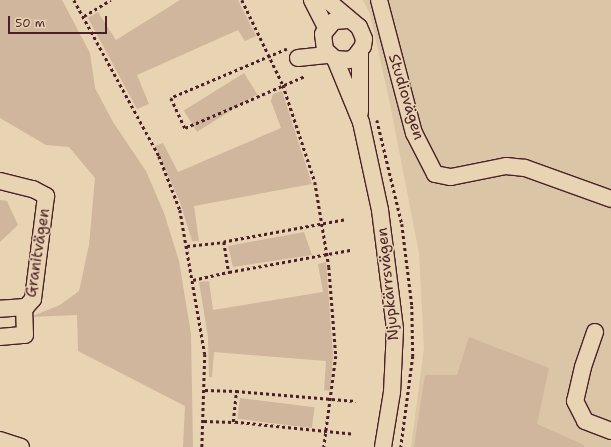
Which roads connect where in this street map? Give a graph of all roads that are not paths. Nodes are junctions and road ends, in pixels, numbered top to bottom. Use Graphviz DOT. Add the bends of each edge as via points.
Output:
graph roads {
  1 [pos="312,0"];
  2 [pos="327,0"];
  3 [pos="380,0"];
  4 [pos="353,23"];
  5 [pos="386,26"];
  6 [pos="324,34"];
  7 [pos="361,49"];
  8 [pos="332,57"];
  9 [pos="361,122"];
  10 [pos="0,181"];
  11 [pos="611,199"];
  12 [pos="24,307"];
  13 [pos="0,309"];
  14 [pos="595,332"];
  15 [pos="0,337"];
  16 [pos="611,431"];
  17 [pos="0,440"];
  18 [pos="21,447"];
  19 [pos="383,447"];
  1 -- 6 [label="street, Njupkärrsvägen"];
  2 -- 4 [label="street"];
  3 -- 5 [label="street, Studiovägen"];
  4 -- 5 [label="street"];
  4 -- 6 [label="street" via="334,21"];
  4 -- 7 [label="street, Njupkärrsvägen" via="362,32"];
  5 -- 7 [label="street, Studiovägen"];
  5 -- 11 [label="street, Studiovägen" via="414,133 435,174 451,177 506,166 526,168"];
  6 -- 8 [label="street, Njupkärrsvägen"];
  6 -- 8 [label="street" via="298,58"];
  7 -- 8 [label="street" via="349,60"];
  7 -- 9 [label="street, Njupkärrsvägen"];
  8 -- 9 [label="street, Njupkärrsvägen"];
  9 -- 19 [label="street, Njupkärrsvägen" via="380,210 395,330 392,392"];
  10 -- 12 [label="street, Granitvägen" via="33,188 46,196 33,298 29,305"];
  12 -- 13 [label="street, Granitvägen"];
  12 -- 15 [label="street" via="25,335"];
  14 -- 16 [label="street" via="575,401 585,421"];
  17 -- 18 [label="street"];
}
